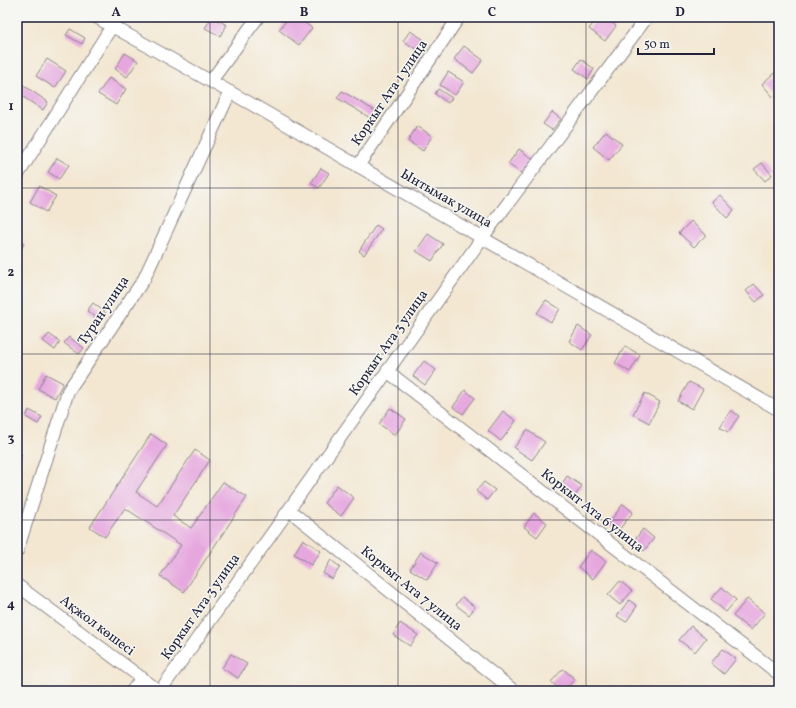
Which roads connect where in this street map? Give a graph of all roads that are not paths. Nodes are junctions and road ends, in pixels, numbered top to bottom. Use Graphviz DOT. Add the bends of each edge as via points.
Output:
graph roads {
  1 [pos="96,17"];
  2 [pos="258,17"];
  3 [pos="460,17"];
  4 [pos="647,17"];
  5 [pos="112,26"];
  6 [pos="211,81"];
  7 [pos="230,92"];
  8 [pos="358,166"];
  9 [pos="17,176"];
  10 [pos="482,238"];
  11 [pos="388,371"];
  12 [pos="779,410"];
  13 [pos="289,510"];
  14 [pos="17,551"];
  15 [pos="17,584"];
  16 [pos="779,674"];
  17 [pos="142,678"];
  18 [pos="132,691"];
  19 [pos="160,691"];
  20 [pos="514,691"];
  1 -- 5 [label="street, Ынтымак улица"];
  2 -- 6 [label="street"];
  3 -- 8 [label="street, Коркыт Ата 1 улица"];
  4 -- 10 [label="street, Коркыт Ата 3 улица"];
  5 -- 6 [label="street, Ынтымак улица"];
  5 -- 9 [label="street"];
  6 -- 7 [label="street, Ынтымак улица"];
  7 -- 8 [label="street, Ынтымак улица"];
  7 -- 14 [label="street, Туран улица" via="144,280 68,391"];
  8 -- 10 [label="street, Ынтымак улица"];
  10 -- 11 [label="street, Коркыт Ата 3 улица"];
  10 -- 12 [label="street, Ынтымак улица"];
  11 -- 13 [label="street, Коркыт Ата 3 улица"];
  11 -- 16 [label="street, Коркыт Ата 6 улица"];
  13 -- 19 [label="street, Коркыт Ата 3 улица"];
  13 -- 20 [label="street, Коркыт Ата 7 улица"];
  15 -- 17 [label="street, Ақжол көшесі"];
  17 -- 18 [label="street"];
  17 -- 19 [label="street, Ақжол көшесі"];
}
